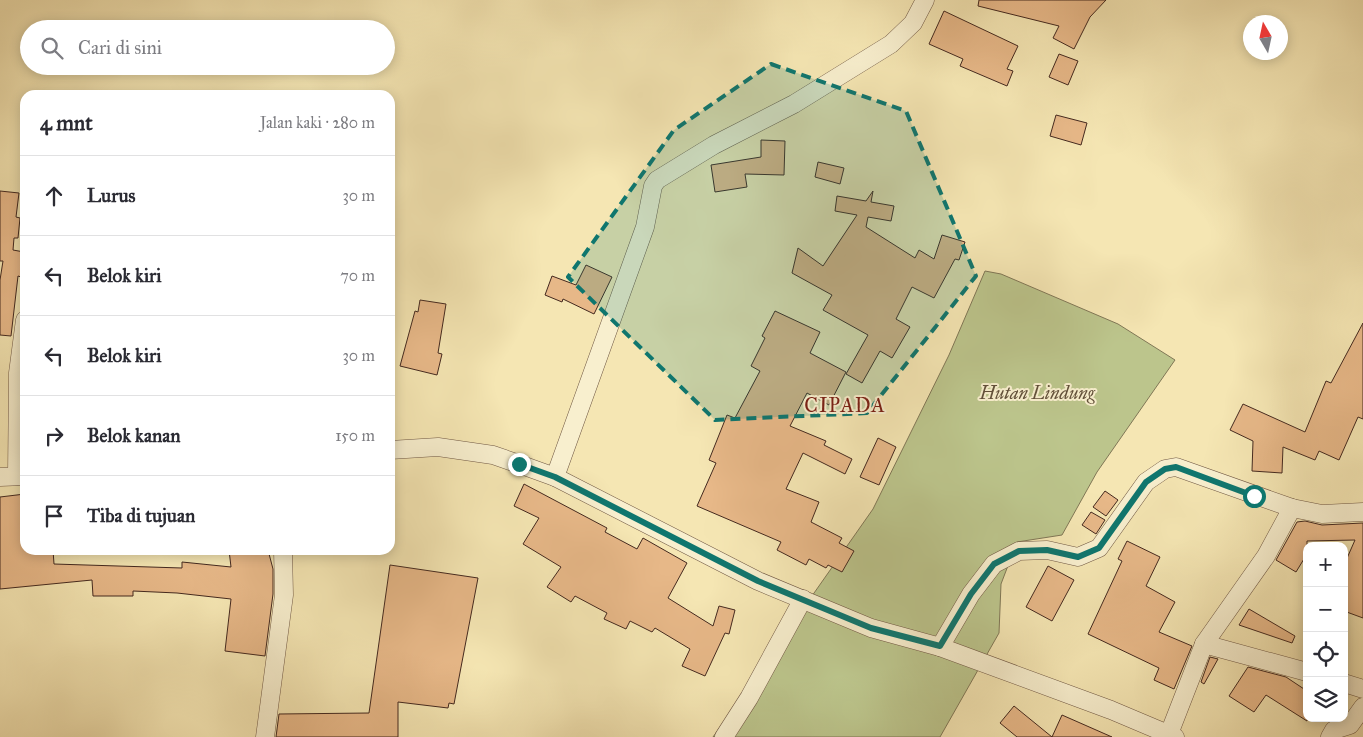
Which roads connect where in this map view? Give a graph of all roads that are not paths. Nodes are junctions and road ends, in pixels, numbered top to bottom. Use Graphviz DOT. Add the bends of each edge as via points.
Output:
graph roads {
  1 [pos="925,0"];
  2 [pos="20,358"];
  3 [pos="395,450"];
  4 [pos="14,477"];
  5 [pos="555,477"];
  6 [pos="1292,508"];
  7 [pos="1363,512"];
  8 [pos="283,555"];
  9 [pos="803,599"];
  10 [pos="1204,644"];
  11 [pos="940,646"];
  12 [pos="1303,671"];
  13 [pos="1348,684"];
  14 [pos="1363,689"];
  15 [pos="1363,707"];
  16 [pos="1172,736"];
  17 [pos="265,737"];
  18 [pos="724,737"];
  19 [pos="1330,737"];
  1 -- 5 [label="street" via="913,23 891,44 794,104 714,145 657,180 645,227"];
  2 -- 4 [label="street"];
  3 -- 5 [label="street" via="438,447 493,455"];
  5 -- 9 [label="street" via="758,581"];
  6 -- 7 [label="street" via="1322,514"];
  6 -- 10 [label="street" via="1266,556"];
  6 -- 11 [label="street" via="1176,467 1168,468 1146,482 1099,548 1078,557 1047,550 1019,551 994,564 971,594"];
  8 -- 17 [label="street" via="284,595"];
  9 -- 11 [label="street" via="871,628"];
  9 -- 18 [label="street"];
  10 -- 12 [label="street"];
  10 -- 16 [label="street"];
  11 -- 16 [label="street"];
  13 -- 14 [label="street"];
  15 -- 19 [label="street" via="1350,724 1334,730"];
}
